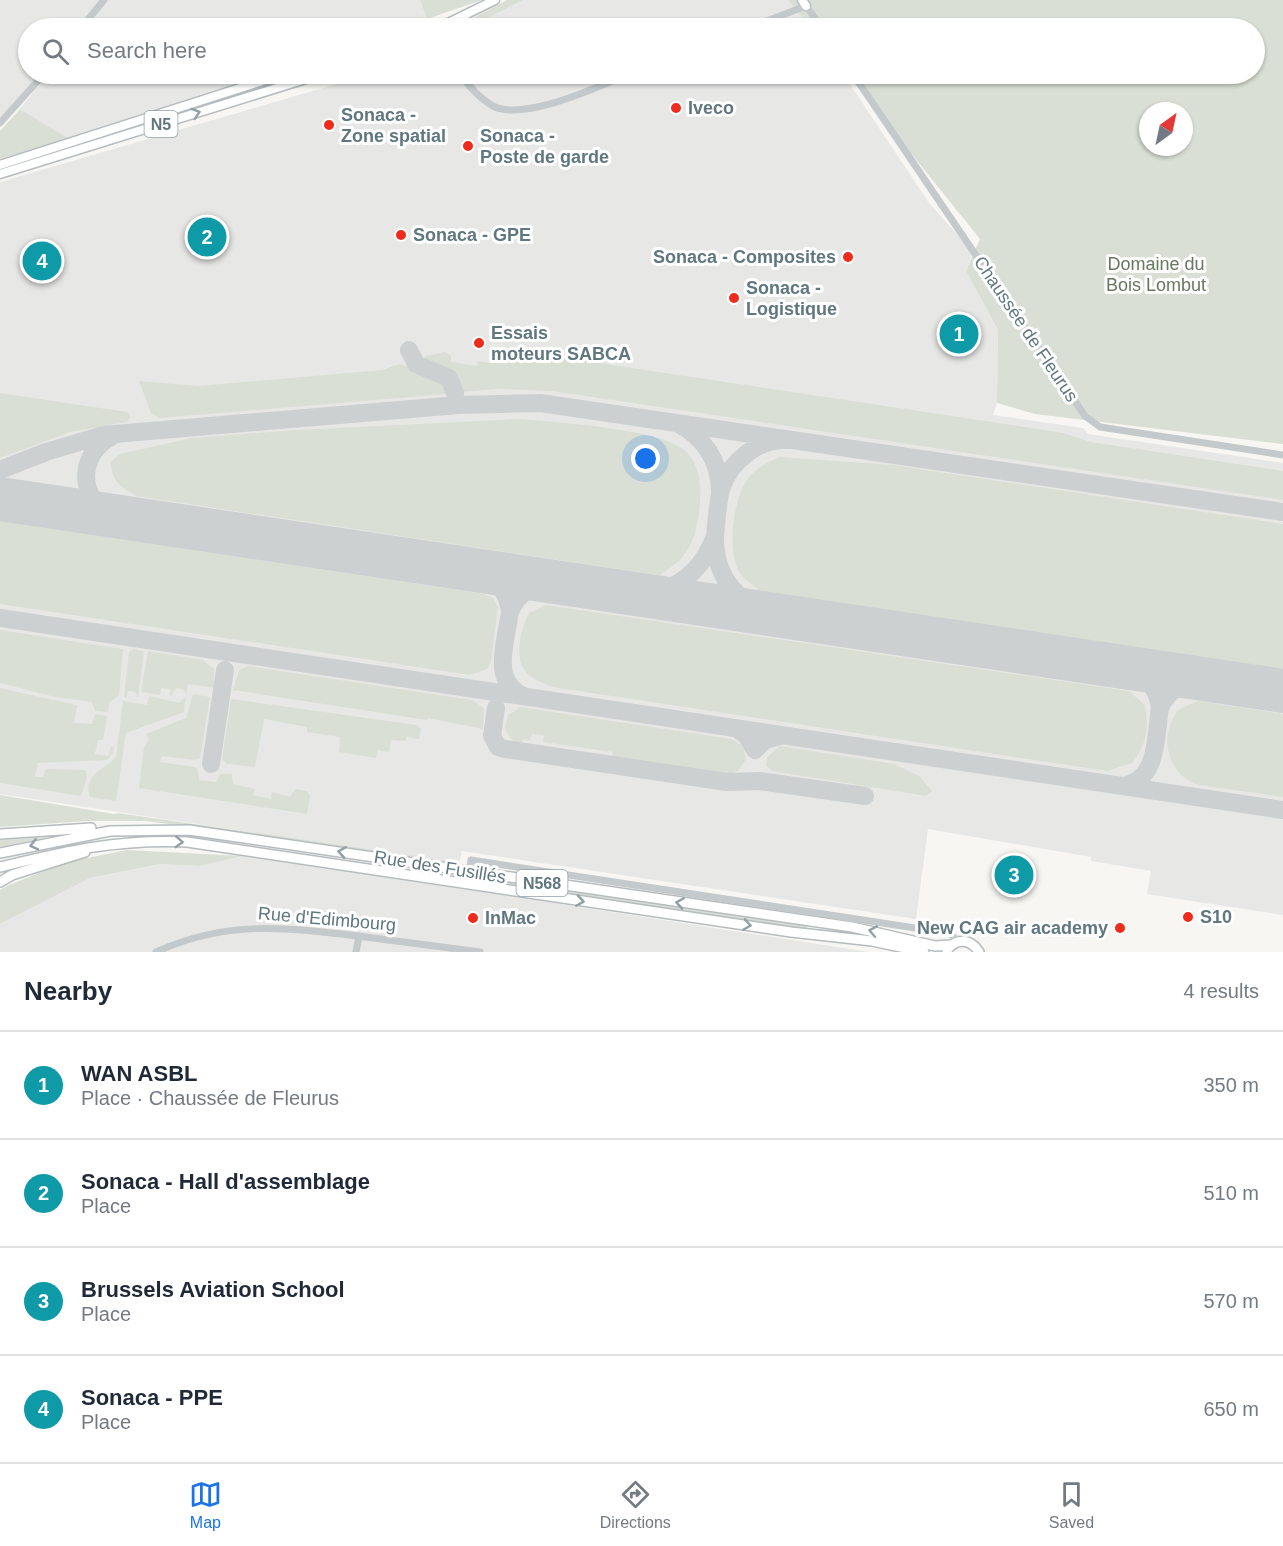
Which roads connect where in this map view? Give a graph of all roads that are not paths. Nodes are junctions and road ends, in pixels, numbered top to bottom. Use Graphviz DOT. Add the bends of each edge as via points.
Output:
graph roads {
  1 [pos="104,0"];
  2 [pos="495,0"];
  3 [pos="804,3"];
  4 [pos="468,13"];
  5 [pos="89,18"];
  6 [pos="458,18"];
  7 [pos="464,18"];
  8 [pos="770,18"];
  9 [pos="815,18"];
  10 [pos="35,84"];
  11 [pos="253,84"];
  12 [pos="290,84"];
  13 [pos="467,84"];
  14 [pos="603,84"];
  15 [pos="859,84"];
  16 [pos="0,123"];
  17 [pos="0,165"];
  18 [pos="0,174"];
  19 [pos="1283,454"];
  20 [pos="133,829"];
  21 [pos="0,834"];
  22 [pos="120,843"];
  23 [pos="0,853"];
  24 [pos="0,867"];
  25 [pos="470,872"];
  26 [pos="0,882"];
  27 [pos="359,936"];
  28 [pos="427,944"];
  29 [pos="952,946"];
  30 [pos="156,952"];
  31 [pos="356,952"];
  32 [pos="435,952"];
  33 [pos="480,952"];
  34 [pos="924,952"];
  35 [pos="979,952"];
  1 -- 5 [label="street"];
  2 -- 4 [label="main road"];
  3 -- 8 [label="street"];
  3 -- 9 [label="street"];
  4 -- 6 [label="main road"];
  4 -- 7 [label="street"];
  10 -- 16 [label="street"];
  11 -- 17 [label="main road, N5"];
  18 -- 12 [label="main road, N5, one-way"];
  13 -- 14 [label="street" via="495,107 537,109"];
  15 -- 19 [label="street, Chaussée de Fleurus" via="1085,416 1100,427"];
  20 -- 21 [label="highway"];
  20 -- 23 [label="highway, Rue des Fusillés / N568, one-way" via="88,834"];
  25 -- 20 [label="highway, Rue des Fusillés / N568, one-way" via="209,832"];
  22 -- 24 [label="highway, Rue des Fusillés / N568" via="70,849"];
  22 -- 26 [label="highway" via="51,861"];
  22 -- 34 [label="highway, Rue des Fusillés / N568, one-way" via="167,841 231,847 648,911 872,940"];
  29 -- 25 [label="highway, Rue des Fusillés / N568, one-way" via="935,946 852,927"];
  25 -- 29 [label="street" via="471,860 915,928 945,929"];
  27 -- 28 [label="street, Rue d'Edimbourg"];
  27 -- 30 [label="street, Rue d'Edimbourg" via="301,928 244,928 205,935"];
  27 -- 31 [label="street"];
  28 -- 32 [label="street"];
  28 -- 33 [label="street, Rue d'Edimbourg"];
  29 -- 35 [label="highway, N568" via="970,942"];
}
